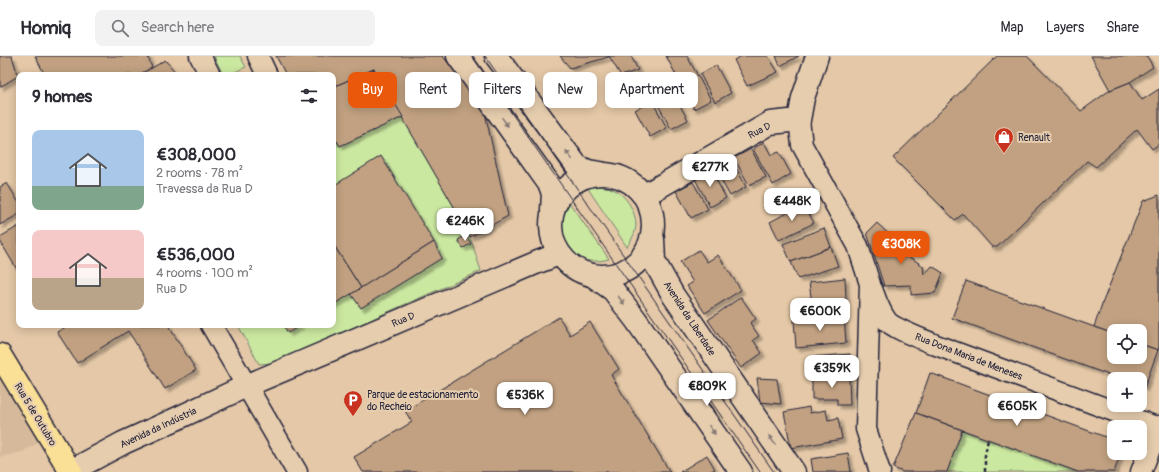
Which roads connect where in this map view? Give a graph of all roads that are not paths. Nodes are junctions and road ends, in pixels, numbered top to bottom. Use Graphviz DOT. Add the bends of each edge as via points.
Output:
graph roads {
  1 [pos="200,56"];
  2 [pos="258,56"];
  3 [pos="458,56"];
  4 [pos="496,56"];
  5 [pos="817,56"];
  6 [pos="208,72"];
  7 [pos="266,72"];
  8 [pos="798,120"];
  9 [pos="601,173"];
  10 [pos="645,195"];
  11 [pos="552,210"];
  12 [pos="652,239"];
  13 [pos="560,254"];
  14 [pos="592,275"];
  15 [pos="870,284"];
  16 [pos="213,328"];
  17 [pos="0,355"];
  18 [pos="246,386"];
  19 [pos="1159,427"];
  20 [pos="95,466"];
  21 [pos="69,472"];
  22 [pos="297,472"];
  23 [pos="741,472"];
  24 [pos="794,472"];
  25 [pos="880,472"];
  26 [pos="1141,472"];
  1 -- 6 [label="street"];
  2 -- 7 [label="street"];
  3 -- 11 [label="street, one-way" via="550,184 553,194"];
  9 -- 4 [label="street, one-way" via="577,166"];
  5 -- 8 [label="street"];
  8 -- 10 [label="street, Rua D" via="770,123"];
  8 -- 15 [label="street" via="802,145 858,246"];
  9 -- 10 [label="street" via="618,175 633,183"];
  9 -- 11 [label="street" via="580,178 571,184 556,200"];
  10 -- 12 [label="street" via="652,210"];
  11 -- 13 [label="street" via="550,225 553,240"];
  12 -- 14 [label="street" via="645,253 628,270 604,276"];
  24 -- 12 [label="street, Avenida da Liberdade, one-way" via="673,295 654,261"];
  13 -- 14 [label="street" via="568,264"];
  13 -- 18 [label="street, Rua D"];
  14 -- 23 [label="street, one-way" via="613,290 636,320"];
  15 -- 19 [label="street, Rua Dona Maria de Meneses" via="888,322 900,329 936,345"];
  15 -- 25 [label="street" via="866,429"];
  16 -- 18 [label="street"];
  17 -- 21 [label="main road, Rua 5 de Outubro"];
  18 -- 20 [label="street, Avenida da Indústria" via="123,443"];
  18 -- 22 [label="street"];
  19 -- 26 [label="street"];
  20 -- 21 [label="street, Avenida da Indústria"];
}
